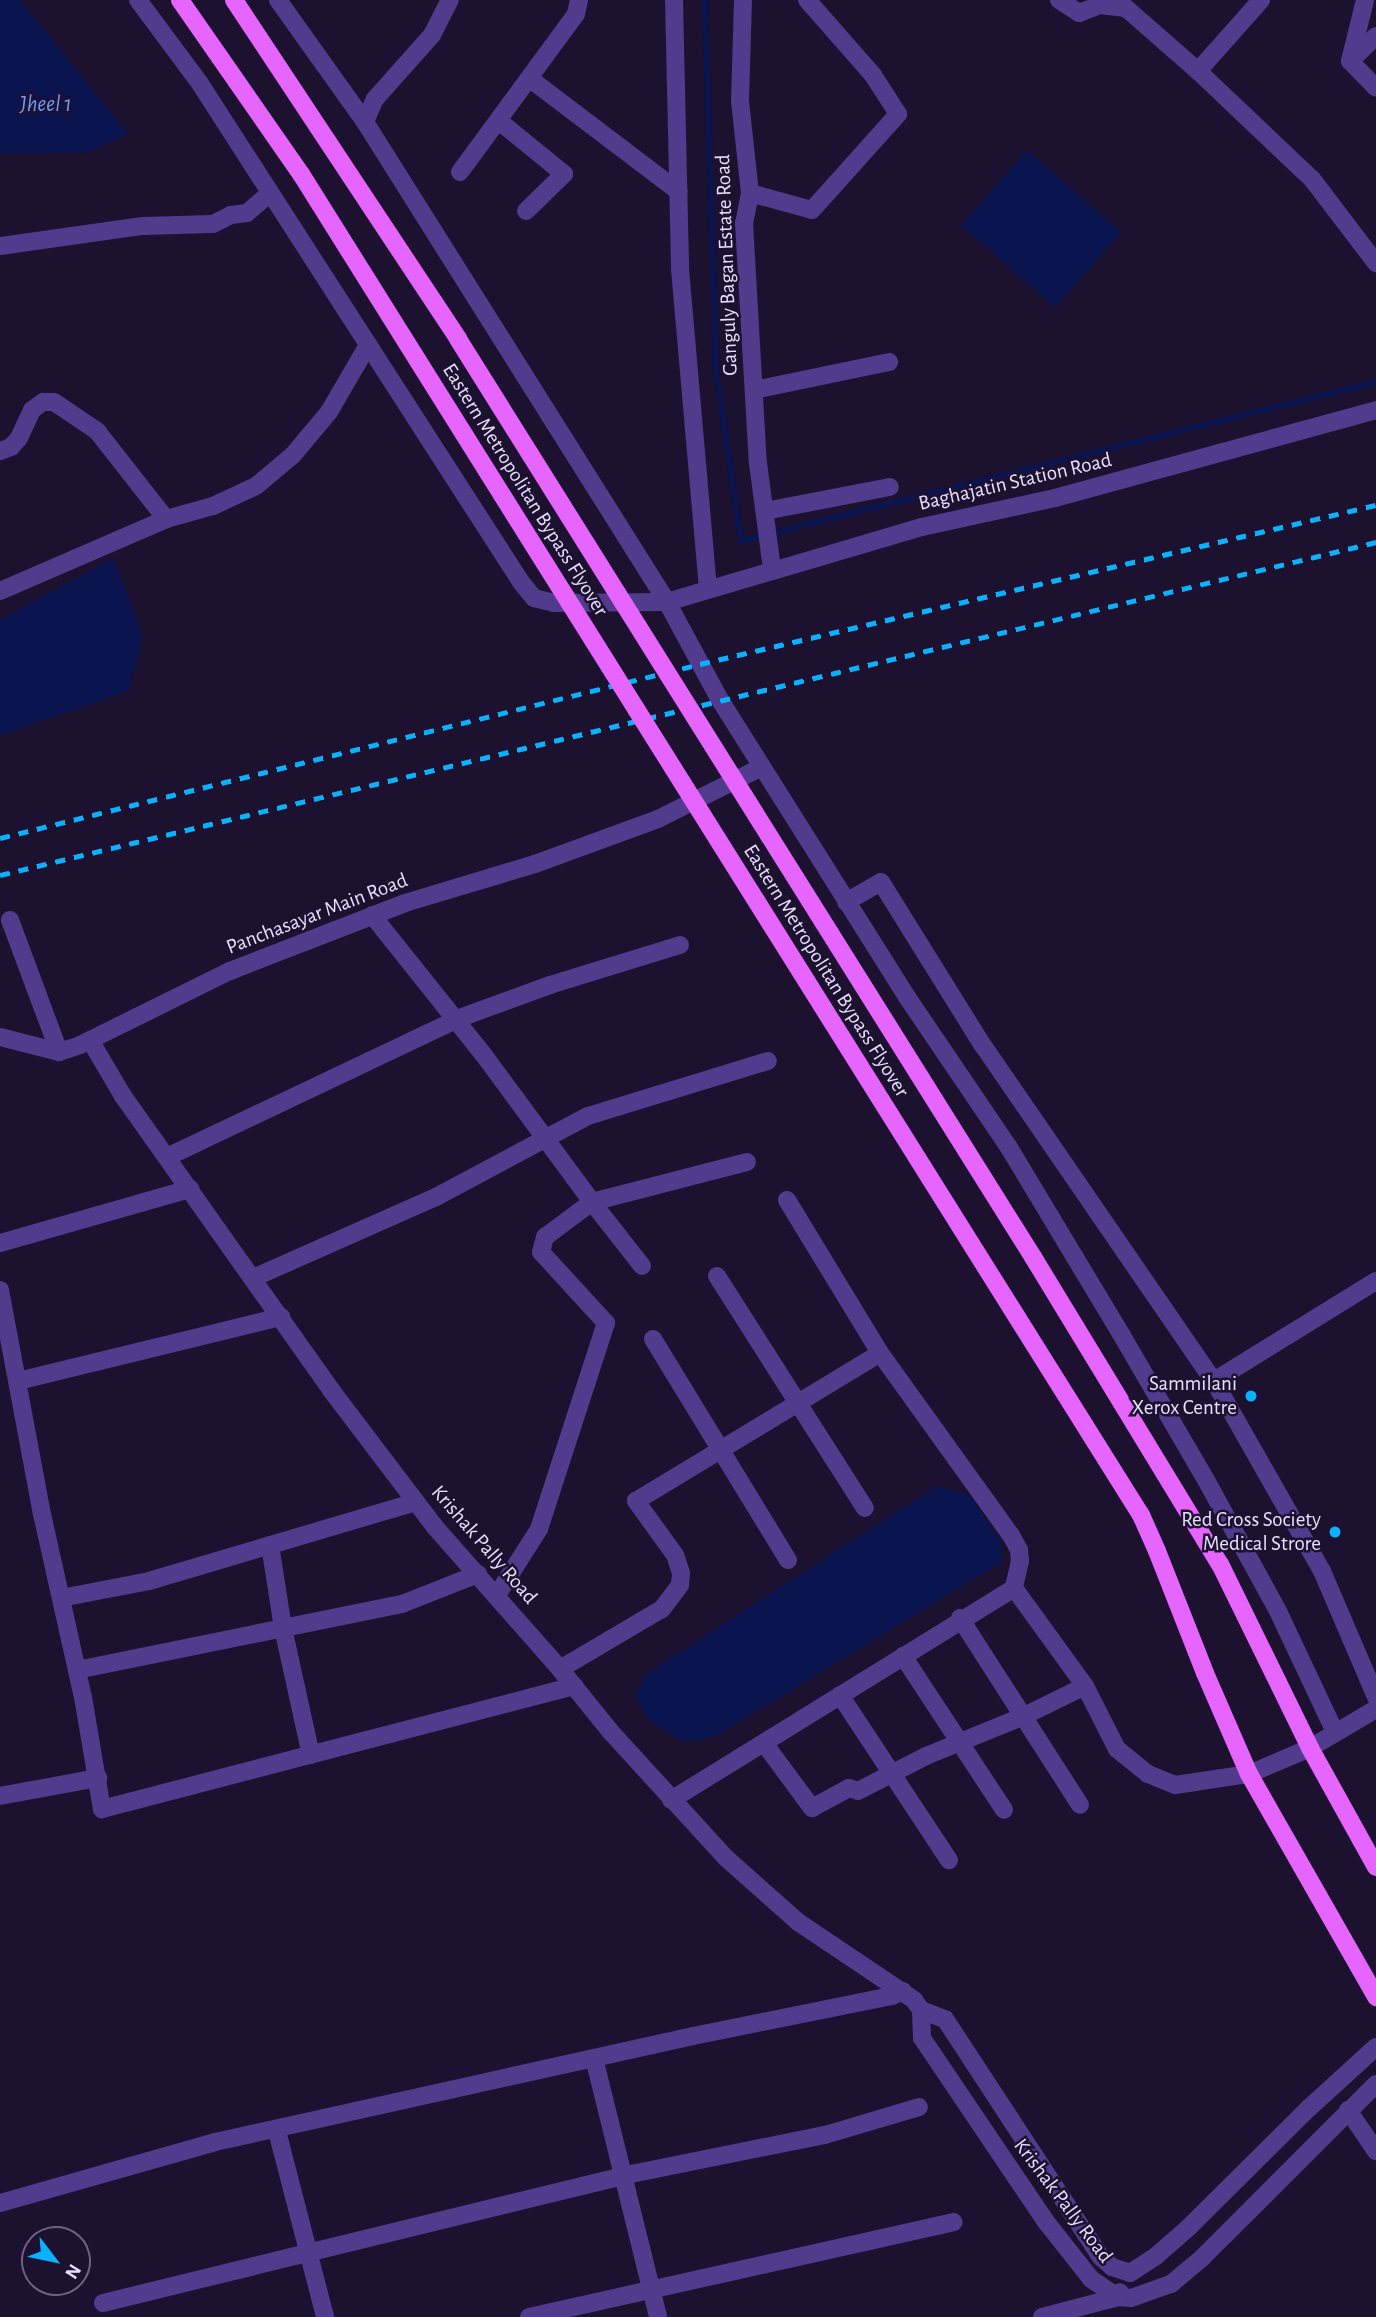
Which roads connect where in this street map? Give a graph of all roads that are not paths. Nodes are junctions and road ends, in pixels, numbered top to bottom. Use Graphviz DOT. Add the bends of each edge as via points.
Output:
graph roads {
  1 [pos="138,0"];
  2 [pos="180,0"];
  3 [pos="234,0"];
  4 [pos="278,0"];
  5 [pos="450,0"];
  6 [pos="579,0"];
  7 [pos="674,0"];
  8 [pos="744,0"];
  9 [pos="807,0"];
  10 [pos="1059,0"];
  11 [pos="1261,0"];
  12 [pos="1365,0"];
  13 [pos="1376,36"];
  14 [pos="1350,61"];
  15 [pos="1198,71"];
  16 [pos="529,78"];
  17 [pos="1376,88"];
  18 [pos="499,121"];
  19 [pos="365,122"];
  20 [pos="460,172"];
  21 [pos="679,192"];
  22 [pos="750,192"];
  23 [pos="270,193"];
  24 [pos="526,211"];
  25 [pos="0,246"];
  26 [pos="1376,263"];
  27 [pos="368,345"];
  28 [pos="888,362"];
  29 [pos="754,390"];
  30 [pos="1376,410"];
  31 [pos="0,451"];
  32 [pos="890,486"];
  33 [pos="765,517"];
  34 [pos="166,519"];
  35 [pos="772,570"];
  36 [pos="708,589"];
  37 [pos="0,591"];
  38 [pos="667,602"];
  39 [pos="762,767"];
  40 [pos="846,902"];
  41 [pos="372,915"];
  42 [pos="10,920"];
  43 [pos="680,945"];
  44 [pos="457,1019"];
  45 [pos="0,1037"];
  46 [pos="89,1040"];
  47 [pos="59,1052"];
  48 [pos="768,1061"];
  49 [pos="546,1139"];
  50 [pos="167,1157"];
  51 [pos="747,1162"];
  52 [pos="190,1189"];
  53 [pos="787,1199"];
  54 [pos="592,1202"];
  55 [pos="0,1243"];
  56 [pos="642,1266"];
  57 [pos="717,1276"];
  58 [pos="253,1278"];
  59 [pos="1376,1281"];
  60 [pos="1,1298"];
  61 [pos="281,1317"];
  62 [pos="653,1339"];
  63 [pos="880,1353"];
  64 [pos="18,1381"];
  65 [pos="1214,1381"];
  66 [pos="800,1402"];
  67 [pos="719,1451"];
  68 [pos="416,1502"];
  69 [pos="865,1508"];
  70 [pos="270,1545"];
  71 [pos="788,1560"];
  72 [pos="478,1573"];
  73 [pos="1014,1588"];
  74 [pos="497,1595"];
  75 [pos="61,1598"];
  76 [pos="960,1618"];
  77 [pos="283,1628"];
  78 [pos="903,1656"];
  79 [pos="560,1669"];
  80 [pos="77,1670"];
  81 [pos="575,1686"];
  82 [pos="1085,1686"];
  83 [pos="840,1695"];
  84 [pos="1376,1697"];
  85 [pos="1376,1709"];
  86 [pos="1024,1716"];
  87 [pos="1335,1732"];
  88 [pos="959,1741"];
  89 [pos="764,1743"];
  90 [pos="1310,1748"];
  91 [pos="311,1755"];
  92 [pos="892,1773"];
  93 [pos="1249,1774"];
  94 [pos="98,1778"];
  95 [pos="0,1796"];
  96 [pos="671,1800"];
  97 [pos="1080,1805"];
  98 [pos="1004,1810"];
  99 [pos="948,1860"];
  100 [pos="1376,1867"];
  101 [pos="903,1991"];
  102 [pos="1376,1997"];
  103 [pos="921,2010"];
  104 [pos="1376,2047"];
  105 [pos="594,2058"];
  106 [pos="1376,2084"];
  107 [pos="919,2107"];
  108 [pos="1348,2110"];
  109 [pos="276,2131"];
  110 [pos="1376,2151"];
  111 [pos="625,2178"];
  112 [pos="0,2203"];
  113 [pos="953,2222"];
  114 [pos="307,2251"];
  115 [pos="1130,2273"];
  116 [pos="651,2289"];
  117 [pos="1118,2297"];
  118 [pos="103,2303"];
  119 [pos="1087,2311"];
  120 [pos="325,2317"];
  121 [pos="529,2317"];
  122 [pos="658,2317"];
  123 [pos="1042,2317"];
  1 -- 23 [label="street" via="199,82"];
  2 -- 93 [label="main road, Eastern Metropolitan Bypass Flyover, bridge" via="301,174 1141,1515"];
  3 -- 90 [label="main road, Eastern Metropolitan Bypass Flyover, bridge" via="458,340 1026,1246 1220,1564"];
  4 -- 19 [label="street"];
  5 -- 19 [label="street" via="432,35 375,99"];
  6 -- 16 [label="street" via="576,14"];
  7 -- 21 [label="street"];
  8 -- 22 [label="street, Ganguly Bagan Estate Road" via="740,102"];
  9 -- 22 [label="street" via="873,75 898,114 812,210"];
  10 -- 15 [label="street" via="1079,13 1100,5 1126,8"];
  11 -- 15 [label="street"];
  12 -- 14 [label="street"];
  13 -- 14 [label="street"];
  14 -- 17 [label="street"];
  15 -- 26 [label="street" via="1312,179"];
  16 -- 18 [label="street"];
  16 -- 21 [label="street"];
  18 -- 20 [label="street"];
  18 -- 24 [label="street" via="564,174"];
  19 -- 38 [label="street"];
  21 -- 36 [label="street" via="684,345"];
  22 -- 29 [label="street, Ganguly Bagan Estate Road" via="744,223"];
  23 -- 25 [label="street" via="247,213 213,224 143,226"];
  23 -- 27 [label="street"];
  27 -- 34 [label="street" via="329,412 293,455 256,486 213,506"];
  27 -- 38 [label="street, Baghajatin Station Road" via="534,598 554,603"];
  28 -- 29 [label="street"];
  29 -- 33 [label="street, Ganguly Bagan Estate Road"];
  30 -- 35 [label="street, Baghajatin Station Road"];
  31 -- 34 [label="street" via="19,438 32,410 43,401 54,402 97,431"];
  32 -- 33 [label="street"];
  33 -- 35 [label="street, Ganguly Bagan Estate Road"];
  34 -- 37 [label="street"];
  35 -- 36 [label="street, Baghajatin Station Road"];
  36 -- 38 [label="street, Baghajatin Station Road"];
  38 -- 39 [label="street"];
  39 -- 40 [label="street"];
  39 -- 41 [label="street, Panchasayar Main Road" via="658,819 535,864"];
  40 -- 65 [label="street" via="881,882 982,1044"];
  40 -- 87 [label="street" via="1008,1146 1121,1334 1278,1611"];
  41 -- 44 [label="street"];
  41 -- 46 [label="street, Panchasayar Main Road" via="230,971"];
  42 -- 47 [label="street"];
  43 -- 44 [label="street"];
  44 -- 49 [label="street"];
  44 -- 50 [label="street"];
  45 -- 47 [label="street"];
  46 -- 47 [label="street, Panchasayar Main Road"];
  46 -- 50 [label="street, Krishak Pally Road"];
  48 -- 49 [label="street" via="587,1116"];
  49 -- 54 [label="street"];
  49 -- 58 [label="street" via="436,1197"];
  50 -- 52 [label="street, Krishak Pally Road"];
  51 -- 54 [label="street"];
  52 -- 55 [label="street"];
  52 -- 58 [label="street, Krishak Pally Road"];
  53 -- 63 [label="street"];
  54 -- 56 [label="street"];
  54 -- 74 [label="street" via="545,1237 541,1252 606,1322 539,1529"];
  57 -- 66 [label="street"];
  58 -- 61 [label="street, Krishak Pally Road"];
  59 -- 65 [label="street"];
  60 -- 64 [label="street"];
  61 -- 64 [label="street"];
  61 -- 68 [label="street, Krishak Pally Road"];
  62 -- 67 [label="street"];
  63 -- 66 [label="street"];
  63 -- 73 [label="street" via="1019,1550 1020,1570"];
  64 -- 75 [label="street"];
  65 -- 84 [label="street" via="1322,1571"];
  66 -- 67 [label="street"];
  66 -- 69 [label="street"];
  67 -- 71 [label="street"];
  67 -- 79 [label="street" via="636,1501 675,1555 681,1573 674,1596 662,1609"];
  68 -- 70 [label="street"];
  68 -- 72 [label="street, Krishak Pally Road"];
  70 -- 75 [label="street" via="149,1581"];
  70 -- 77 [label="street"];
  72 -- 74 [label="street, Krishak Pally Road"];
  72 -- 77 [label="street" via="402,1604"];
  73 -- 76 [label="street"];
  73 -- 82 [label="street"];
  74 -- 79 [label="street, Krishak Pally Road"];
  75 -- 80 [label="street"];
  76 -- 78 [label="street"];
  76 -- 86 [label="street"];
  77 -- 80 [label="street"];
  77 -- 91 [label="street"];
  78 -- 83 [label="street"];
  78 -- 88 [label="street"];
  79 -- 81 [label="street, Krishak Pally Road"];
  80 -- 94 [label="street"];
  81 -- 91 [label="street"];
  81 -- 96 [label="street, Krishak Pally Road"];
  82 -- 86 [label="street"];
  82 -- 93 [label="street" via="1117,1749 1148,1774 1175,1785"];
  83 -- 89 [label="street"];
  83 -- 92 [label="street"];
  85 -- 87 [label="street"];
  86 -- 88 [label="street"];
  86 -- 97 [label="street"];
  87 -- 90 [label="street"];
  88 -- 92 [label="street"];
  88 -- 98 [label="street"];
  89 -- 92 [label="street" via="812,1808"];
  89 -- 96 [label="street"];
  90 -- 93 [label="street"];
  90 -- 100 [label="main road, Eastern Metropolitan Bypass Flyover"];
  91 -- 94 [label="street" via="102,1809"];
  92 -- 99 [label="street"];
  93 -- 102 [label="main road, Eastern Metropolitan Bypass Flyover"];
  94 -- 95 [label="street"];
  96 -- 101 [label="street, Krishak Pally Road" via="726,1858 798,1922"];
  101 -- 103 [label="street, Krishak Pally Road"];
  101 -- 105 [label="street"];
  103 -- 115 [label="street, Krishak Pally Road" via="945,2019 1101,2257"];
  103 -- 117 [label="street, Krishak Pally Road" via="922,2038 1022,2187 1091,2279"];
  104 -- 115 [label="street, Krishak Pally Road" via="1187,2229"];
  105 -- 109 [label="street"];
  105 -- 111 [label="street"];
  106 -- 108 [label="street"];
  107 -- 111 [label="street" via="825,2135"];
  108 -- 110 [label="street"];
  108 -- 117 [label="street" via="1185,2274 1146,2295"];
  109 -- 112 [label="street" via="215,2142"];
  109 -- 114 [label="street"];
  111 -- 114 [label="street"];
  111 -- 116 [label="street"];
  113 -- 116 [label="street"];
  114 -- 118 [label="street"];
  114 -- 120 [label="street"];
  115 -- 117 [label="street"];
  116 -- 121 [label="street"];
  116 -- 122 [label="street"];
  117 -- 119 [label="street"];
  119 -- 123 [label="street"];
}
